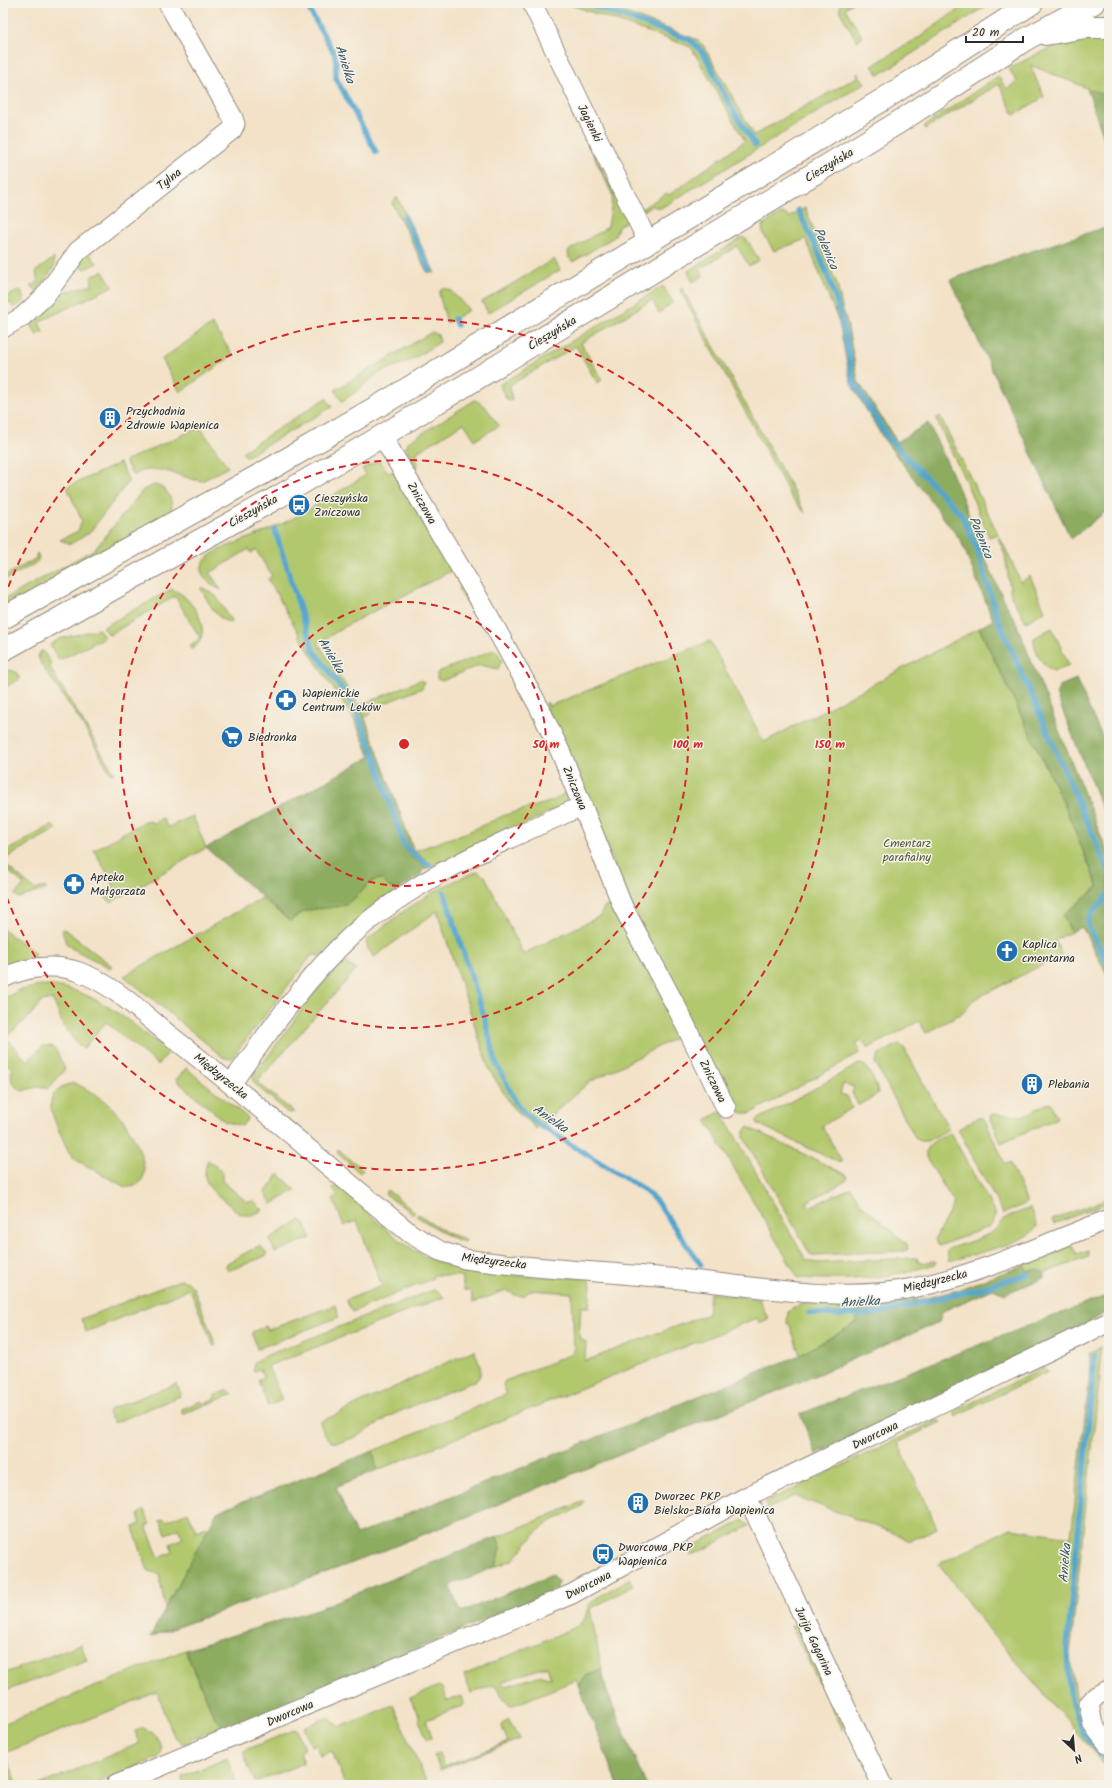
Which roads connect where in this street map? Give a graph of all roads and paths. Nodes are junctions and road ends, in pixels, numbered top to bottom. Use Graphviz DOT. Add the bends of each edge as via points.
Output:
graph roads {
  1 [pos="168,3"];
  2 [pos="532,3"];
  3 [pos="1032,3"];
  4 [pos="1093,3"];
  5 [pos="1109,27"];
  6 [pos="1026,39"];
  7 [pos="648,242"];
  8 [pos="3,328"];
  9 [pos="382,436"];
  10 [pos="3,618"];
  11 [pos="3,650"];
  12 [pos="582,806"];
  13 [pos="3,978"];
  14 [pos="231,1084"];
  15 [pos="726,1108"];
  16 [pos="1109,1219"];
  17 [pos="1109,1322"];
  18 [pos="746,1497"];
  19 [pos="1109,1689"];
  20 [pos="1109,1745"];
  21 [pos="116,1785"];
  22 [pos="882,1785"];
  1 -- 8 [label="street, Tylna" via="233,118 235,124 232,130 78,251 44,297 22,317"];
  2 -- 7 [label="street, Jagienki"];
  3 -- 7 [label="main road" via="884,99"];
  4 -- 6 [label="main road, Cieszyńska"];
  5 -- 6 [label="main road" via="1064,30"];
  6 -- 9 [label="main road, Cieszyńska" via="899,122"];
  7 -- 10 [label="main road" via="392,398"];
  9 -- 11 [label="main road, Cieszyńska"];
  9 -- 12 [label="street, Zniczowa" via="539,707"];
  12 -- 14 [label="street" via="426,881 389,906 343,945 320,969"];
  12 -- 15 [label="street, Zniczowa" via="623,907"];
  13 -- 14 [label="street, Międzyrzecka" via="28,969 49,967 78,971 97,980"];
  14 -- 16 [label="street, Międzyrzecka" via="411,1234 440,1251 465,1259 689,1280 783,1292 864,1294 913,1288 978,1271"];
  17 -- 18 [label="street, Dworcowa"];
  18 -- 21 [label="street, Dworcowa" via="572,1594"];
  18 -- 22 [label="street, Jurija Gagarina"];
  19 -- 20 [label="street" via="1096,1696 1089,1704 1093,1725"];
}
